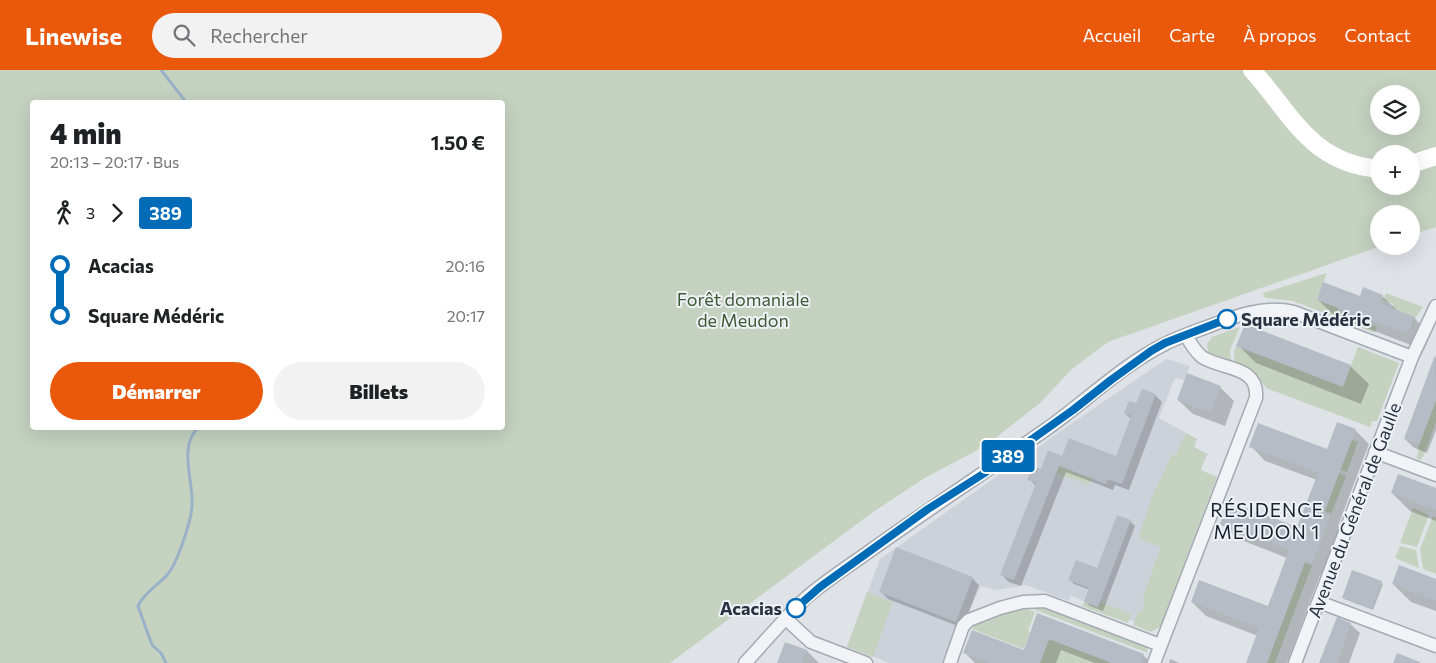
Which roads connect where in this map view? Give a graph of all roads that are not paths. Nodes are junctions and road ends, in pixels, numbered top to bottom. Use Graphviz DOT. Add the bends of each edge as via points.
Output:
graph roads {
  1 [pos="1252,70"];
  2 [pos="1436,156"];
  3 [pos="1420,161"];
  4 [pos="1370,168"];
  5 [pos="1436,306"];
  6 [pos="1186,335"];
  7 [pos="1412,357"];
  8 [pos="1375,452"];
  9 [pos="1436,474"];
  10 [pos="1319,602"];
  11 [pos="786,619"];
  12 [pos="1160,645"];
  13 [pos="1436,646"];
  14 [pos="745,663"];
  15 [pos="866,663"];
  16 [pos="950,663"];
  17 [pos="1154,663"];
  18 [pos="1295,663"];
  1 -- 4 [label="main road" via="1292,122 1314,143 1346,162"];
  2 -- 3 [label="main road"];
  5 -- 7 [label="street, Avenue du Général de Gaulle"];
  6 -- 7 [label="street" via="1258,310 1284,310"];
  6 -- 11 [label="street" via="1151,351 983,474 928,509 820,587"];
  6 -- 12 [label="street" via="1204,358 1251,377 1257,391"];
  7 -- 8 [label="street, Avenue du Général de Gaulle"];
  8 -- 9 [label="street"];
  8 -- 10 [label="street, Avenue du Général de Gaulle"];
  10 -- 13 [label="street"];
  10 -- 18 [label="street, Avenue du Général de Gaulle"];
  11 -- 14 [label="street"];
  11 -- 15 [label="street" via="811,642"];
  12 -- 16 [label="street" via="1045,600 1000,608 970,620 963,626"];
  12 -- 17 [label="street"];
}
